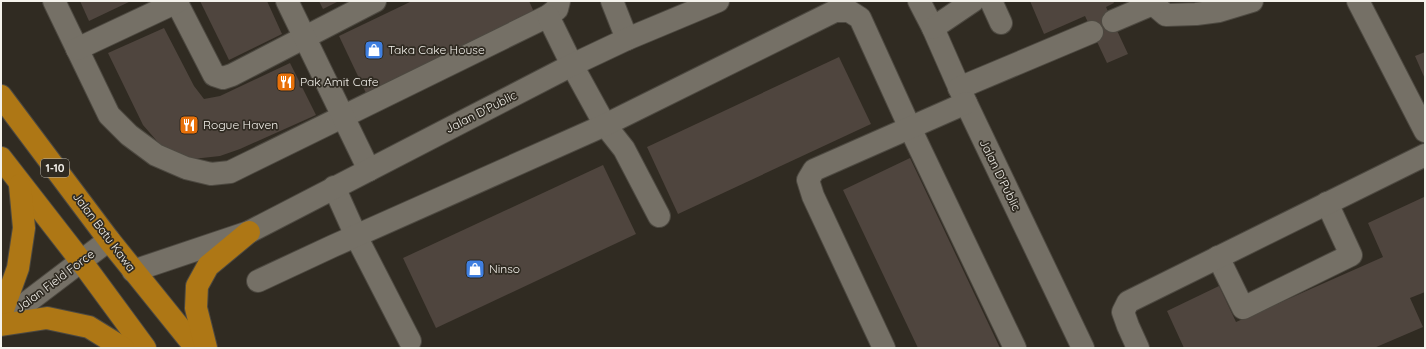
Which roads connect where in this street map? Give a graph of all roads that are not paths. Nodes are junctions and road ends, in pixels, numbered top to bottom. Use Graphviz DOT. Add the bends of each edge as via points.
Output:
graph roads {
  1 [pos="54,1"];
  2 [pos="286,1"];
  3 [pos="375,1"];
  4 [pos="612,1"];
  5 [pos="718,1"];
  6 [pos="919,1"];
  7 [pos="973,1"];
  8 [pos="991,1"];
  9 [pos="1252,1"];
  10 [pos="1358,1"];
  11 [pos="177,2"];
  12 [pos="1153,3"];
  13 [pos="553,9"];
  14 [pos="1113,22"];
  15 [pos="1001,23"];
  16 [pos="933,28"];
  17 [pos="1092,32"];
  18 [pos="305,38"];
  19 [pos="627,39"];
  20 [pos="77,48"];
  21 [pos="572,65"];
  22 [pos="962,95"];
  23 [pos="1,96"];
  24 [pos="343,116"];
  25 [pos="605,125"];
  26 [pos="910,128"];
  27 [pos="1425,131"];
  28 [pos="1425,155"];
  29 [pos="1,158"];
  30 [pos="369,170"];
  31 [pos="20,185"];
  32 [pos="334,187"];
  33 [pos="1327,203"];
  34 [pos="659,216"];
  35 [pos="249,232"];
  36 [pos="356,236"];
  37 [pos="109,240"];
  38 [pos="1218,257"];
  39 [pos="81,261"];
  40 [pos="134,271"];
  41 [pos="258,281"];
  42 [pos="1,315"];
  43 [pos="1,323"];
  44 [pos="410,341"];
  45 [pos="124,348"];
  46 [pos="145,348"];
  47 [pos="196,348"];
  48 [pos="206,348"];
  49 [pos="884,348"];
  50 [pos="1015,348"];
  51 [pos="1083,348"];
  52 [pos="1138,348"];
  1 -- 20 [label="street"];
  2 -- 18 [label="street"];
  3 -- 18 [label="street"];
  4 -- 19 [label="street"];
  5 -- 19 [label="street, Jalan D'Public"];
  6 -- 16 [label="street, Jalan D'Public"];
  7 -- 16 [label="street"];
  8 -- 15 [label="street"];
  9 -- 12 [label="street" via="1219,11 1166,16"];
  10 -- 27 [label="street"];
  11 -- 18 [label="street" via="214,75 223,78"];
  11 -- 20 [label="street"];
  12 -- 14 [label="street"];
  13 -- 21 [label="street"];
  13 -- 24 [label="street"];
  16 -- 22 [label="street, Jalan D'Public"];
  17 -- 22 [label="street"];
  18 -- 24 [label="street"];
  19 -- 21 [label="street, Jalan D'Public"];
  20 -- 24 [label="street" via="109,115 129,135 156,155 211,174 230,172"];
  21 -- 25 [label="street"];
  21 -- 30 [label="street, Jalan D'Public"];
  22 -- 26 [label="street"];
  22 -- 51 [label="street, Jalan D'Public"];
  23 -- 37 [label="highway, Jalan Batu Kawa / 1-10"];
  24 -- 30 [label="street"];
  25 -- 26 [label="street" via="835,11 849,11 860,18"];
  25 -- 34 [label="street" via="624,149"];
  25 -- 36 [label="street"];
  26 -- 49 [label="street" via="814,170 808,180"];
  26 -- 50 [label="street"];
  28 -- 33 [label="street"];
  29 -- 31 [label="highway"];
  30 -- 32 [label="street, Jalan D'Public"];
  31 -- 39 [label="highway"];
  31 -- 42 [label="highway" via="24,228 18,268"];
  32 -- 35 [label="street, Jalan D'Public"];
  32 -- 36 [label="street"];
  33 -- 38 [label="street"];
  33 -- 38 [label="street" via="1351,255 1243,308"];
  35 -- 40 [label="street, Jalan D'Public"];
  35 -- 48 [label="highway" via="208,266 197,286 196,308"];
  36 -- 41 [label="street"];
  36 -- 44 [label="street"];
  37 -- 39 [label="street, Jalan Field Force"];
  37 -- 40 [label="highway, Jalan Batu Kawa / 1-10"];
  38 -- 52 [label="street" via="1128,302 1123,312"];
  39 -- 43 [label="street, Jalan Field Force"];
  39 -- 46 [label="highway"];
  40 -- 47 [label="highway, Jalan Batu Kawa / 1-10"];
  43 -- 45 [label="highway" via="47,318 89,327"];
}
